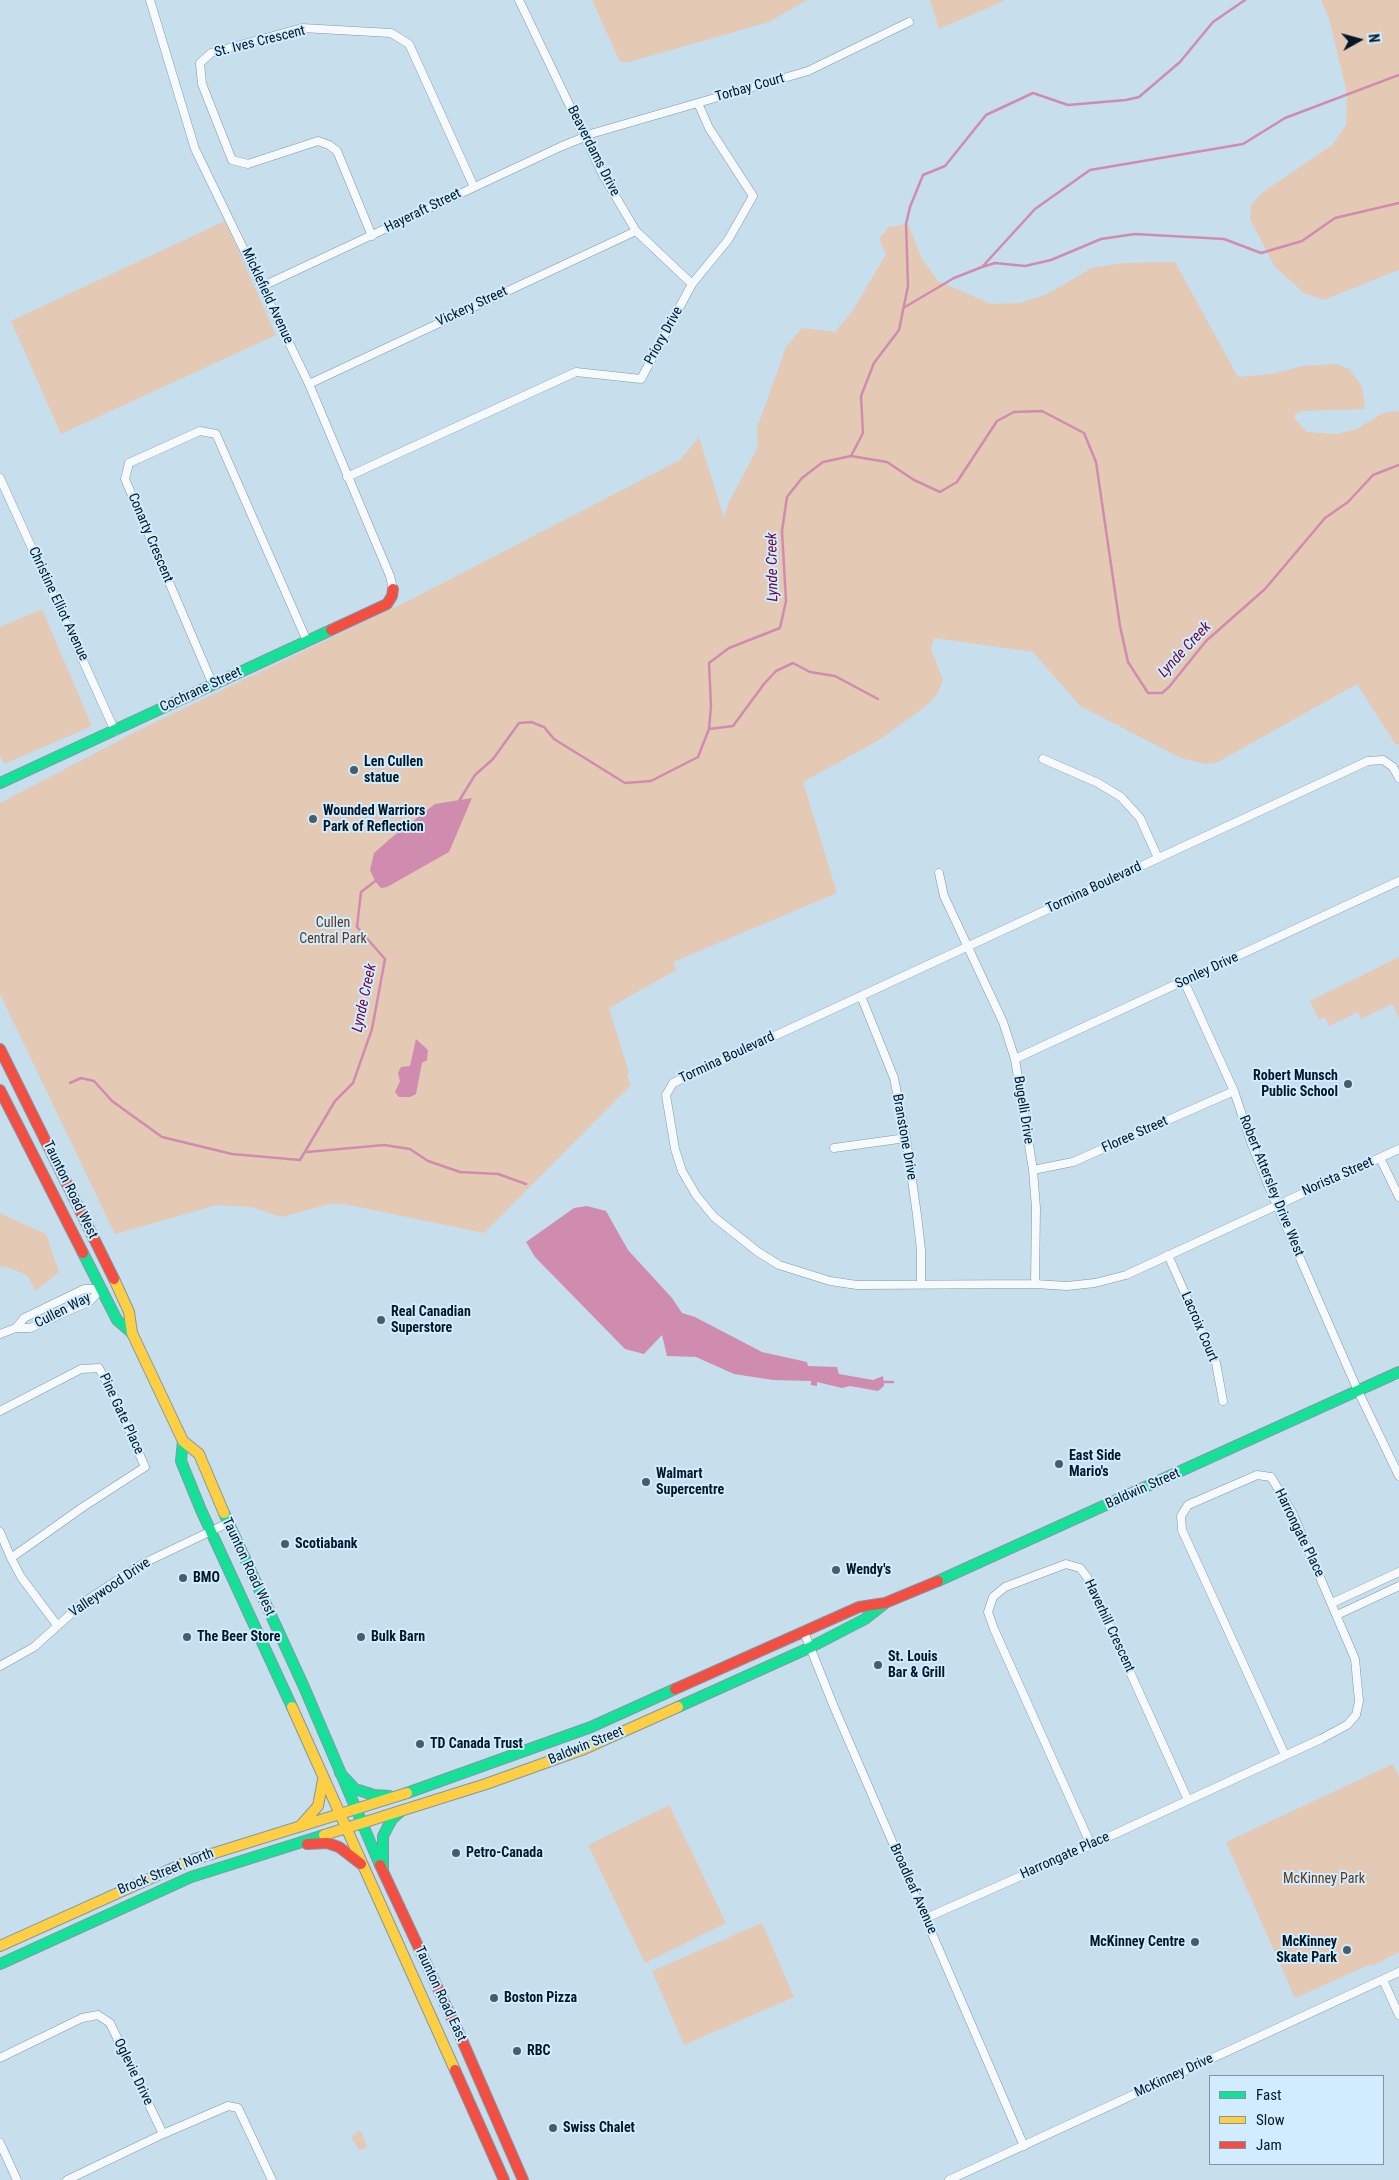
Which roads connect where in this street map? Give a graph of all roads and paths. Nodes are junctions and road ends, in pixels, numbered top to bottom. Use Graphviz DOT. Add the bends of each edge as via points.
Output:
graph roads {
  1 [pos="150,0"];
  2 [pos="519,0"];
  3 [pos="910,22"];
  4 [pos="698,103"];
  5 [pos="584,137"];
  6 [pos="474,187"];
  7 [pos="636,231"];
  8 [pos="372,236"];
  9 [pos="692,284"];
  10 [pos="263,286"];
  11 [pos="309,384"];
  12 [pos="347,477"];
  13 [pos="0,478"];
  14 [pos="393,588"];
  15 [pos="307,641"];
  16 [pos="213,685"];
  17 [pos="115,731"];
  18 [pos="1043,760"];
  19 [pos="1399,778"];
  20 [pos="0,783"];
  21 [pos="1158,858"];
  22 [pos="939,873"];
  23 [pos="1399,881"];
  24 [pos="967,946"];
  25 [pos="1184,981"];
  26 [pos="861,996"];
  27 [pos="0,1049"];
  28 [pos="1015,1059"];
  29 [pos="0,1090"];
  30 [pos="1234,1091"];
  31 [pos="906,1138"];
  32 [pos="834,1148"];
  33 [pos="1399,1150"];
  34 [pos="1380,1158"];
  35 [pos="1033,1170"];
  36 [pos="1399,1197"];
  37 [pos="1278,1204"];
  38 [pos="1168,1255"];
  39 [pos="921,1284"];
  40 [pos="1035,1284"];
  41 [pos="101,1289"];
  42 [pos="16,1328"];
  43 [pos="132,1333"];
  44 [pos="0,1334"];
  45 [pos="1399,1372"];
  46 [pos="1358,1391"];
  47 [pos="1224,1401"];
  48 [pos="0,1410"];
  49 [pos="183,1441"];
  50 [pos="1399,1476"];
  51 [pos="228,1523"];
  52 [pos="210,1531"];
  53 [pos="0,1532"];
  54 [pos="11,1558"];
  55 [pos="1399,1572"];
  56 [pos="1399,1586"];
  57 [pos="885,1603"];
  58 [pos="1332,1603"];
  59 [pos="1337,1615"];
  60 [pos="57,1625"];
  61 [pos="804,1632"];
  62 [pos="811,1647"];
  63 [pos="0,1666"];
  64 [pos="1285,1755"];
  65 [pos="340,1773"];
  66 [pos="323,1780"];
  67 [pos="399,1796"];
  68 [pos="1188,1800"];
  69 [pos="356,1808"];
  70 [pos="403,1810"];
  71 [pos="338,1814"];
  72 [pos="362,1823"];
  73 [pos="300,1826"];
  74 [pos="345,1828"];
  75 [pos="1091,1845"];
  76 [pos="271,1850"];
  77 [pos="361,1864"];
  78 [pos="382,1869"];
  79 [pos="926,1918"];
  80 [pos="0,1946"];
  81 [pos="0,1964"];
  82 [pos="1399,1972"];
  83 [pos="1383,1980"];
  84 [pos="1399,2015"];
  85 [pos="0,2058"];
  86 [pos="163,2134"];
  87 [pos="0,2142"];
  88 [pos="1024,2146"];
  89 [pos="17,2180"];
  90 [pos="67,2180"];
  91 [pos="272,2180"];
  92 [pos="504,2180"];
  93 [pos="523,2180"];
  94 [pos="949,2180"];
  1 -- 10 [label="street, Micklefield Avenue" via="195,149"];
  2 -- 5 [label="street, Beaverdams Drive"];
  3 -- 4 [label="street, Torbay Court" via="808,72"];
  4 -- 5 [label="street, Torbay Court"];
  4 -- 9 [label="street, Priory Drive" via="708,128 753,196 728,240"];
  5 -- 6 [label="street, Hayeraft Street"];
  5 -- 7 [label="street, Beaverdams Drive"];
  6 -- 8 [label="street, Hayeraft Street"];
  6 -- 8 [label="street, St. Ives Crescent" via="409,44 391,33 302,28 211,53 200,63 202,84 232,160 248,164 318,141 330,144 337,151"];
  7 -- 9 [label="street, Beaverdams Drive"];
  7 -- 11 [label="street, Vickery Street"];
  8 -- 10 [label="street, Hayeraft Street"];
  9 -- 12 [label="street, Priory Drive" via="640,379 576,372"];
  10 -- 11 [label="street, Micklefield Avenue"];
  11 -- 12 [label="street, Micklefield Avenue"];
  12 -- 14 [label="street, Micklefield Avenue"];
  13 -- 17 [label="street, Christine Elliot Avenue"];
  14 -- 15 [label="main road, Cochrane Street" via="387,604"];
  15 -- 16 [label="main road, Cochrane Street"];
  15 -- 16 [label="street, Conarty Crescent" via="216,434 200,431 130,463 125,478"];
  16 -- 17 [label="main road, Cochrane Street"];
  17 -- 20 [label="main road, Cochrane Street"];
  18 -- 21 [label="street" via="1120,797 1140,818"];
  19 -- 21 [label="street, Tormina Boulevard" via="1393,767 1383,760 1368,761"];
  21 -- 24 [label="street, Tormina Boulevard"];
  22 -- 24 [label="street, Bugelli Drive" via="944,896"];
  23 -- 25 [label="street, Sonley Drive"];
  24 -- 26 [label="street, Tormina Boulevard"];
  24 -- 28 [label="street, Bugelli Drive" via="1002,1022"];
  25 -- 28 [label="street, Sonley Drive"];
  25 -- 30 [label="street, Robert Attersley Drive West"];
  26 -- 31 [label="street, Branstone Drive" via="894,1078"];
  26 -- 39 [label="street, Tormina Boulevard" via="673,1084 666,1095 675,1149 682,1171 714,1217 779,1265 830,1281 857,1285"];
  27 -- 43 [label="main road, Taunton Road West" via="115,1281 129,1312"];
  28 -- 35 [label="street, Bugelli Drive"];
  29 -- 41 [label="main road, Taunton Road West"];
  30 -- 35 [label="street, Floree Street" via="1073,1162"];
  30 -- 37 [label="street, Robert Attersley Drive West" via="1252,1145"];
  31 -- 32 [label="street"];
  31 -- 39 [label="street, Branstone Drive" via="921,1250"];
  33 -- 34 [label="street, Norista Street"];
  34 -- 36 [label="street"];
  34 -- 37 [label="street, Norista Street"];
  35 -- 40 [label="street, Bugelli Drive"];
  37 -- 38 [label="street, Tormina Boulevard"];
  37 -- 46 [label="street, Robert Attersley Drive West"];
  38 -- 40 [label="street, Tormina Boulevard" via="1126,1275 1095,1283 1067,1286"];
  38 -- 47 [label="street, Lacroix Court" via="1216,1363"];
  39 -- 40 [label="street, Tormina Boulevard"];
  41 -- 42 [label="street, Cullen Way" via="90,1301 30,1328"];
  41 -- 42 [label="street, Cullen Way" via="84,1289 24,1318"];
  41 -- 43 [label="main road, Taunton Road West" via="117,1320"];
  42 -- 44 [label="street, Cullen Way"];
  43 -- 49 [label="main road, Taunton Road West"];
  45 -- 46 [label="main road, Baldwin Street"];
  46 -- 50 [label="street, Robert Attersley Drive West"];
  46 -- 57 [label="main road, Baldwin Street"];
  48 -- 54 [label="street, Pine Gate Place" via="81,1369 100,1368 145,1466"];
  49 -- 51 [label="main road, Taunton Road West" via="199,1454"];
  49 -- 52 [label="main road, Taunton Road West" via="181,1461"];
  51 -- 52 [label="street, Valleywood Drive"];
  51 -- 65 [label="main road, Taunton Road West"];
  52 -- 60 [label="street, Valleywood Drive" via="142,1564 84,1602"];
  52 -- 66 [label="main road, Taunton Road West"];
  53 -- 54 [label="street"];
  54 -- 60 [label="street"];
  55 -- 58 [label="street"];
  56 -- 59 [label="street"];
  57 -- 61 [label="main road, Baldwin Street" via="860,1607"];
  57 -- 62 [label="main road, Baldwin Street" via="865,1620"];
  58 -- 59 [label="street, Harrongate Place"];
  58 -- 64 [label="street, Harrongate Place" via="1292,1512 1271,1477 1257,1475 1188,1505 1181,1516 1182,1530"];
  59 -- 64 [label="street, Harrongate Place" via="1355,1659 1359,1701 1356,1715 1347,1725"];
  60 -- 63 [label="street, Valleywood Drive" via="34,1647"];
  61 -- 62 [label="street, Broadleaf Avenue"];
  61 -- 67 [label="main road, Baldwin Street" via="562,1738"];
  62 -- 70 [label="main road, Baldwin Street" via="584,1749"];
  62 -- 79 [label="street, Broadleaf Avenue"];
  64 -- 68 [label="street, Harrongate Place"];
  65 -- 67 [label="main road" via="355,1789 374,1795"];
  65 -- 69 [label="main road, Taunton Road West"];
  66 -- 71 [label="main road, Taunton Road West"];
  66 -- 73 [label="main road" via="318,1806"];
  67 -- 69 [label="main road, Baldwin Street"];
  68 -- 75 [label="street, Harrongate Place"];
  68 -- 75 [label="street, Haverhill Crescent" via="1087,1577 1080,1568 1066,1564 1005,1587 993,1597 988,1612"];
  69 -- 71 [label="main road, Baldwin Street"];
  69 -- 72 [label="main road, Taunton Road East"];
  70 -- 72 [label="main road, Baldwin Street"];
  70 -- 78 [label="main road" via="386,1829"];
  71 -- 73 [label="main road, Brock Street North"];
  71 -- 74 [label="main road, Taunton Road East"];
  72 -- 74 [label="main road, Baldwin Street"];
  72 -- 78 [label="main road, Taunton Road East"];
  73 -- 80 [label="main road, Brock Street North" via="189,1861"];
  74 -- 76 [label="main road, Baldwin Street"];
  74 -- 77 [label="main road, Taunton Road East"];
  75 -- 79 [label="street, Harrongate Place"];
  76 -- 77 [label="main road" via="312,1843 327,1844 339,1847"];
  76 -- 81 [label="main road, Brock Street North" via="191,1877"];
  77 -- 92 [label="main road, Taunton Road East"];
  78 -- 93 [label="main road, Taunton Road East"];
  79 -- 88 [label="street, Broadleaf Avenue"];
  82 -- 83 [label="street, McKinney Drive"];
  83 -- 84 [label="street"];
  83 -- 88 [label="street, McKinney Drive"];
  85 -- 86 [label="street, Oglevie Drive" via="82,2018 98,2015 110,2023"];
  86 -- 90 [label="street"];
  86 -- 91 [label="street" via="228,2106 238,2108"];
  87 -- 89 [label="street"];
  88 -- 94 [label="street, McKinney Drive"];
}
